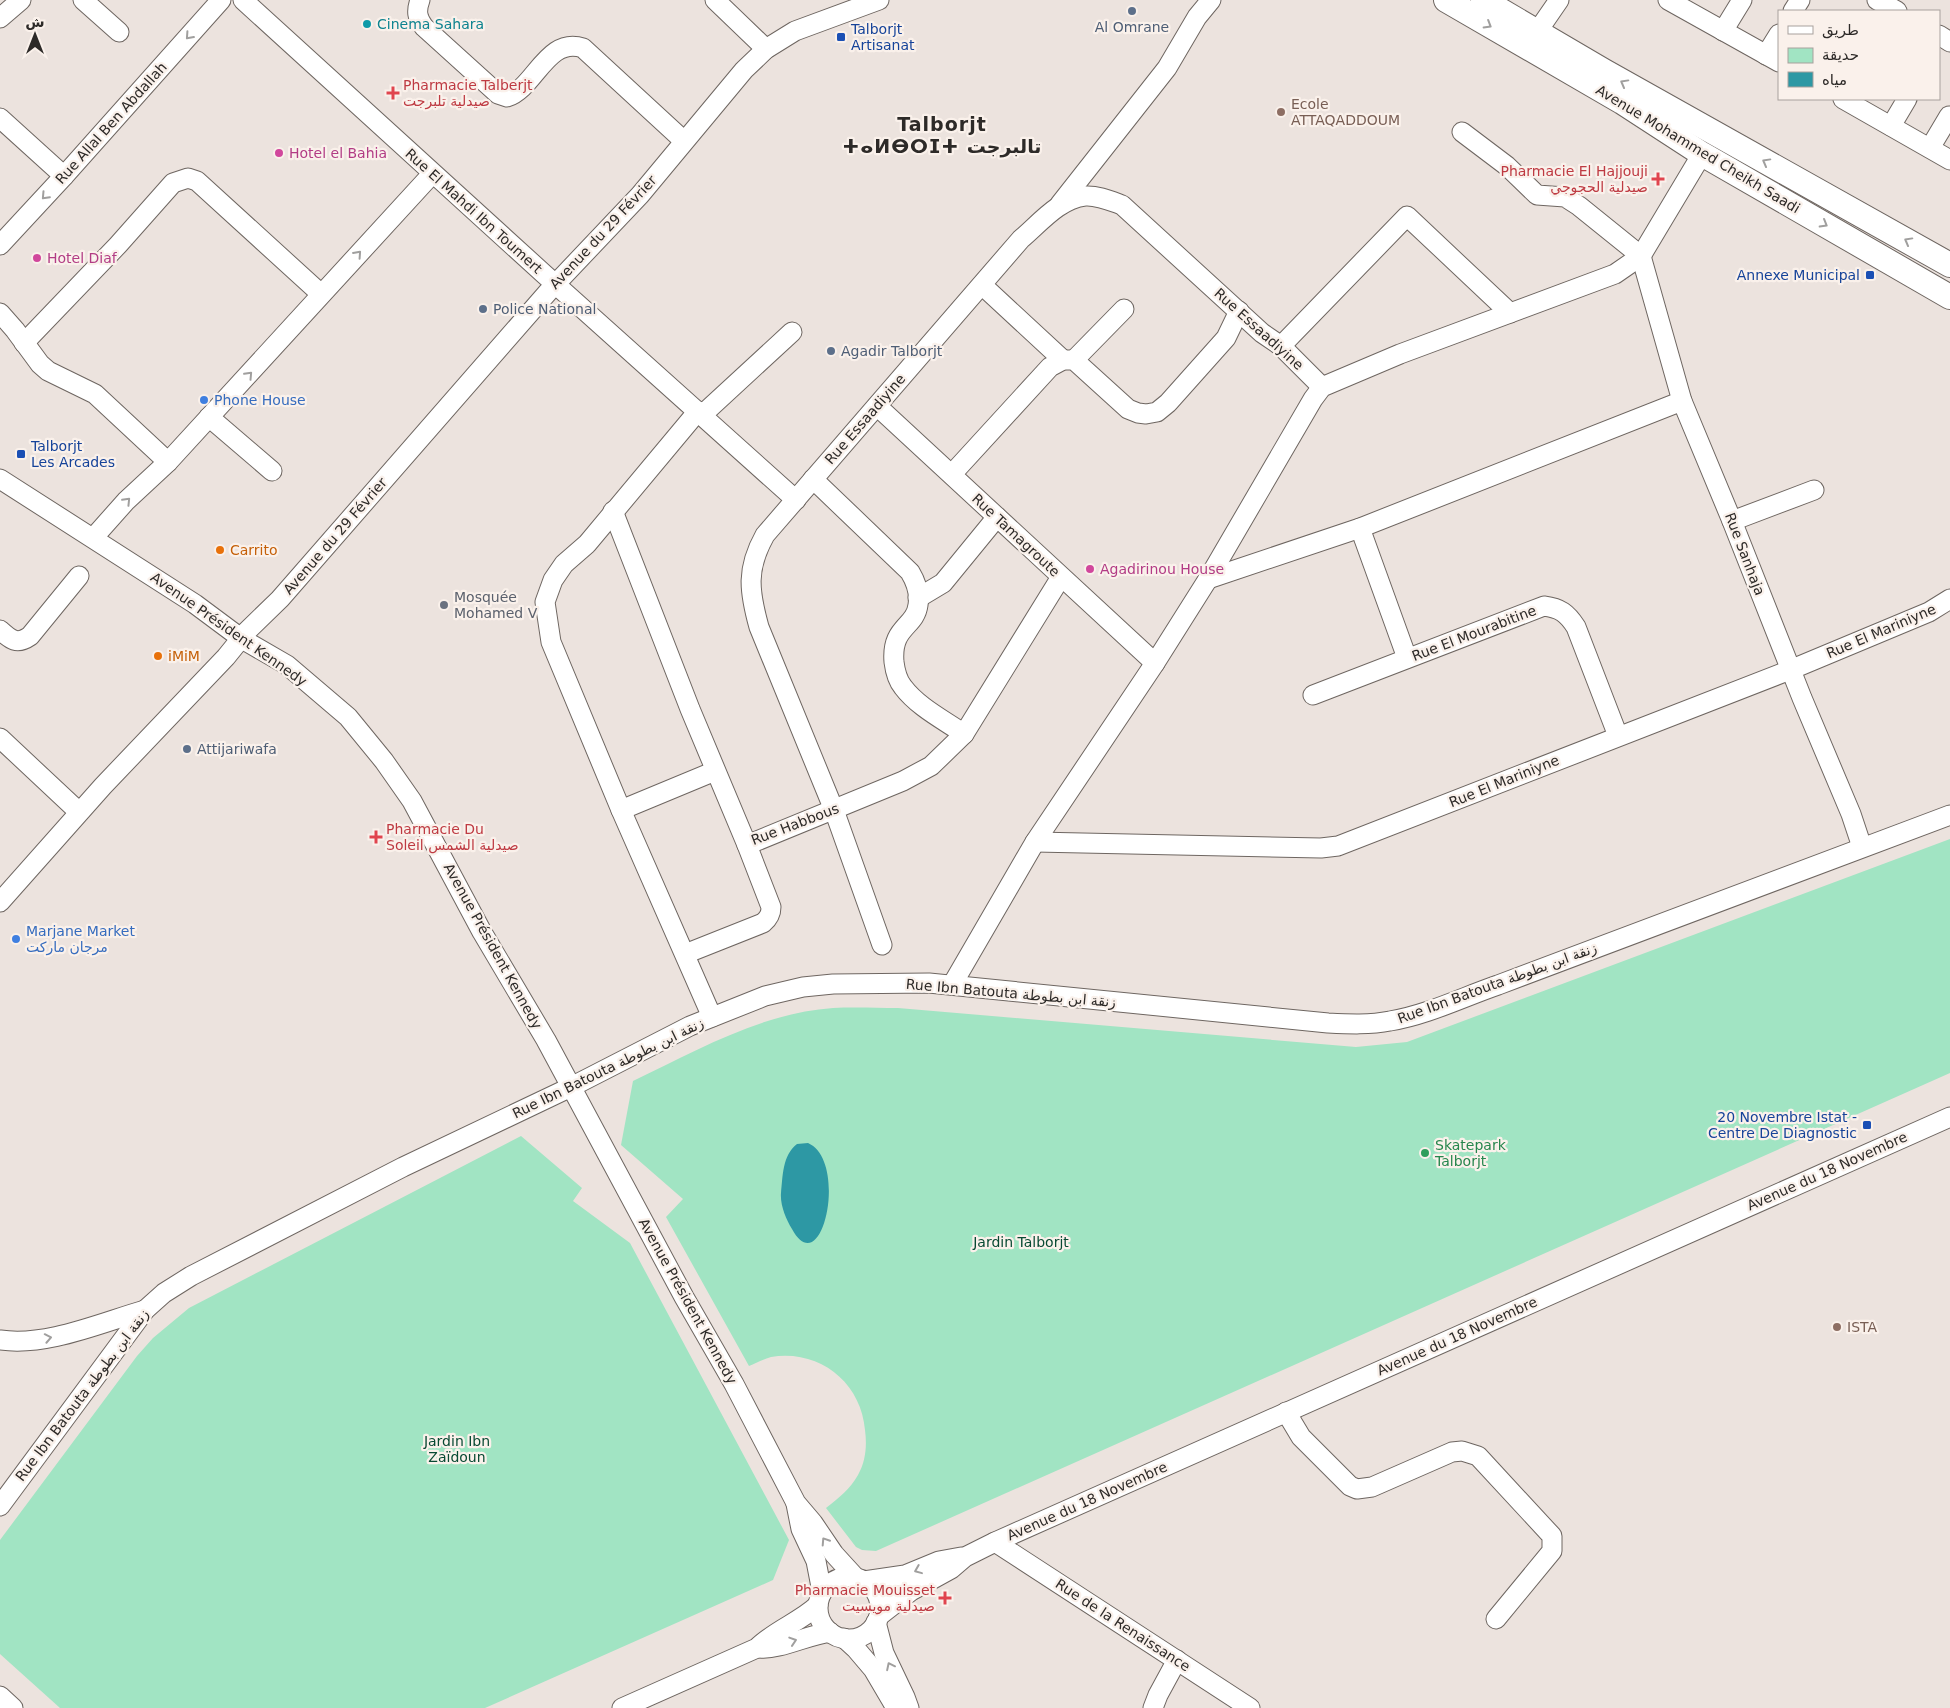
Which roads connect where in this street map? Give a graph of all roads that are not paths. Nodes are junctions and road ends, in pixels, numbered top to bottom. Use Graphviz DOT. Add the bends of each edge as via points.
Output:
graph roads {
  1 [pos="21,0"];
  2 [pos="83,0"];
  3 [pos="221,0"];
  4 [pos="243,0"];
  5 [pos="420,0"];
  6 [pos="715,0"];
  7 [pos="878,0"];
  8 [pos="1211,0"];
  9 [pos="1446,0"];
  10 [pos="1483,0"];
  11 [pos="1559,0"];
  12 [pos="1742,0"];
  13 [pos="1877,0"];
  14 [pos="1678,3"];
  15 [pos="1894,10"];
  16 [pos="0,18"];
  17 [pos="1723,31"];
  18 [pos="119,32"];
  19 [pos="1537,32"];
  20 [pos="1778,38"];
  21 [pos="766,49"];
  22 [pos="1772,59"];
  23 [pos="1849,100"];
  24 [pos="1906,100"];
  25 [pos="1949,116"];
  26 [pos="0,118"];
  27 [pos="1891,126"];
  28 [pos="1462,132"];
  29 [pos="684,141"];
  30 [pos="1930,148"];
  31 [pos="1702,154"];
  32 [pos="1950,160"];
  33 [pos="432,174"];
  34 [pos="64,176"];
  35 [pos="1060,204"];
  36 [pos="0,245"];
  37 [pos="1641,256"];
  38 [pos="1950,265"];
  39 [pos="554,284"];
  40 [pos="982,286"];
  41 [pos="321,294"];
  42 [pos="1950,297"];
  43 [pos="1124,309"];
  44 [pos="1240,311"];
  45 [pos="0,313"];
  46 [pos="1510,313"];
  47 [pos="792,332"];
  48 [pos="24,343"];
  49 [pos="1282,346"];
  50 [pos="1068,360"];
  51 [pos="1322,388"];
  52 [pos="1682,400"];
  53 [pos="877,406"];
  54 [pos="700,413"];
  55 [pos="210,418"];
  56 [pos="168,462"];
  57 [pos="272,471"];
  58 [pos="952,474"];
  59 [pos="0,479"];
  60 [pos="813,479"];
  61 [pos="1814,490"];
  62 [pos="796,500"];
  63 [pos="613,512"];
  64 [pos="997,517"];
  65 [pos="1732,521"];
  66 [pos="1360,528"];
  67 [pos="94,537"];
  68 [pos="79,576"];
  69 [pos="1061,577"];
  70 [pos="1208,579"];
  71 [pos="918,598"];
  72 [pos="1950,599"];
  73 [pos="0,630"];
  74 [pos="242,639"];
  75 [pos="1407,658"];
  76 [pos="1155,663"];
  77 [pos="1790,670"];
  78 [pos="1313,695"];
  79 [pos="964,734"];
  80 [pos="1618,736"];
  81 [pos="0,738"];
  82 [pos="715,771"];
  83 [pos="621,810"];
  84 [pos="834,810"];
  85 [pos="79,812"];
  86 [pos="1950,815"];
  87 [pos="1035,842"];
  88 [pos="747,845"];
  89 [pos="1862,847"];
  90 [pos="0,902"];
  91 [pos="882,945"];
  92 [pos="685,954"];
  93 [pos="952,984"];
  94 [pos="712,1017"];
  95 [pos="571,1086"];
  96 [pos="1950,1117"];
  97 [pos="144,1310"];
  98 [pos="0,1340"];
  99 [pos="1286,1412"];
  100 [pos="796,1503"];
  101 [pos="0,1506"];
  102 [pos="995,1542"];
  103 [pos="965,1557"];
  104 [pos="859,1579"];
  105 [pos="820,1598"];
  106 [pos="878,1619"];
  107 [pos="1496,1619"];
  108 [pos="837,1635"];
  109 [pos="756,1648"];
  110 [pos="1177,1660"];
  111 [pos="0,1696"];
  112 [pos="1233,1702"];
  113 [pos="13,1708"];
  114 [pos="622,1708"];
  115 [pos="896,1708"];
  116 [pos="908,1708"];
  117 [pos="1153,1708"];
  118 [pos="1250,1708"];
  1 -- 16 [label="street"];
  2 -- 18 [label="street"];
  3 -- 34 [label="street, Rue Allal Ben Abdallah, one-way"];
  4 -- 33 [label="street, Rue El Mahdi Ibn Toumert"];
  5 -- 29 [label="street" via="417,14 424,27 498,94 507,97 516,92 560,48 578,46"];
  6 -- 21 [label="street"];
  7 -- 21 [label="street, Avenue du 29 Février" via="795,31"];
  8 -- 35 [label="street" via="1197,17 1167,68"];
  9 -- 31 [label="main road, Avenue Mohammed Cheikh Saadi, one-way" via="1622,102"];
  10 -- 19 [label="main road, Avenue Mohammed Cheikh Saadi"];
  11 -- 19 [label="street"];
  12 -- 17 [label="street"];
  13 -- 15 [label="street"];
  14 -- 17 [label="street"];
  17 -- 22 [label="street"];
  38 -- 19 [label="main road, Avenue Mohammed Cheikh Saadi, one-way"];
  20 -- 22 [label="street"];
  21 -- 29 [label="street, Avenue du 29 Février"];
  23 -- 27 [label="street"];
  24 -- 27 [label="street"];
  25 -- 30 [label="street"];
  26 -- 34 [label="street"];
  27 -- 30 [label="street"];
  28 -- 37 [label="street" via="1507,166 1537,195 1565,197"];
  29 -- 39 [label="street, Avenue du 29 Février" via="640,195"];
  30 -- 32 [label="street"];
  31 -- 37 [label="street"];
  31 -- 42 [label="main road, Avenue Mohammed Cheikh Saadi, one-way"];
  33 -- 39 [label="street, Rue El Mahdi Ibn Toumert"];
  41 -- 33 [label="street, one-way"];
  34 -- 36 [label="street, Rue Allal Ben Abdallah, one-way"];
  35 -- 40 [label="street, Rue Essaadiyine" via="1021,239"];
  35 -- 44 [label="street, Rue Essaadiyine" via="1085,196 1122,205"];
  37 -- 46 [label="street" via="1615,274"];
  37 -- 52 [label="street, Rue Sanhaja"];
  39 -- 54 [label="street, Rue El Mahdi Ibn Toumert"];
  39 -- 74 [label="street, Avenue du 29 Février"];
  40 -- 50 [label="street"];
  40 -- 53 [label="street, Rue Essaadiyine"];
  41 -- 48 [label="street" via="197,180 188,178 173,183"];
  55 -- 41 [label="street, one-way"];
  43 -- 50 [label="street"];
  44 -- 49 [label="street, Rue Essaadiyine" via="1262,333"];
  44 -- 50 [label="street" via="1226,338 1157,412 1146,414 1128,409"];
  45 -- 48 [label="street"];
  46 -- 49 [label="street" via="1407,216"];
  46 -- 51 [label="street" via="1400,354"];
  47 -- 54 [label="street"];
  48 -- 56 [label="street" via="48,371 94,394"];
  49 -- 51 [label="street, Rue Essaadiyine"];
  50 -- 58 [label="street" via="1050,367"];
  51 -- 70 [label="street"];
  52 -- 65 [label="street, Rue Sanhaja"];
  52 -- 66 [label="street"];
  53 -- 58 [label="street, Rue Tamagroute"];
  53 -- 60 [label="street, Rue Essaadiyine"];
  54 -- 62 [label="street, Rue El Mahdi Ibn Toumert"];
  54 -- 63 [label="street"];
  55 -- 56 [label="street"];
  55 -- 57 [label="street"];
  67 -- 56 [label="street, one-way" via="126,501"];
  58 -- 64 [label="street, Rue Tamagroute"];
  59 -- 67 [label="street, Avenue Président Kennedy"];
  60 -- 62 [label="street, Rue Essaadiyine"];
  60 -- 71 [label="street" via="910,572 917,585"];
  61 -- 65 [label="street"];
  62 -- 84 [label="street, Rue Essaadiyine" via="764,535 758,548 752,564 752,602 759,627"];
  63 -- 82 [label="street, Rue Habbous"];
  63 -- 83 [label="street" via="587,544 564,564 553,580 545,602 551,642"];
  64 -- 69 [label="street, Rue Tamagroute"];
  64 -- 71 [label="street" via="943,583"];
  65 -- 77 [label="street, Rue Sanhaja"];
  66 -- 70 [label="street"];
  66 -- 75 [label="street"];
  67 -- 74 [label="street, Avenue Président Kennedy"];
  68 -- 73 [label="street" via="30,636 15,641"];
  69 -- 76 [label="street, Rue Tamagroute"];
  69 -- 79 [label="street, Rue Habbous"];
  70 -- 76 [label="street"];
  71 -- 79 [label="street" via="915,614 897,637 893,649 894,668 902,686 912,696"];
  72 -- 77 [label="street, Rue El Mariniyne" via="1922,615"];
  74 -- 85 [label="street, Avenue du 29 Février"];
  74 -- 95 [label="street, Avenue Président Kennedy" via="286,665 348,717 384,761 412,801 482,932"];
  75 -- 78 [label="street, Rue El Mourabitine"];
  75 -- 80 [label="street, Rue El Mourabitine" via="1544,606 1562,610 1576,627"];
  76 -- 87 [label="street"];
  77 -- 80 [label="street, Rue El Mariniyne"];
  77 -- 89 [label="street, Rue Sanhaja"];
  79 -- 84 [label="street, Rue Habbous" via="922,772"];
  80 -- 87 [label="street, Rue El Mariniyne" via="1338,846"];
  81 -- 85 [label="street"];
  82 -- 83 [label="street"];
  82 -- 88 [label="street, Rue Habbous"];
  83 -- 92 [label="street"];
  84 -- 88 [label="street, Rue Habbous"];
  84 -- 91 [label="street, Rue Essaadiyine"];
  85 -- 90 [label="street"];
  86 -- 89 [label="street, Rue Ibn Batouta زنقة ابن بطوطة"];
  87 -- 93 [label="street"];
  88 -- 92 [label="street" via="771,913 763,923"];
  89 -- 93 [label="street, Rue Ibn Batouta زنقة ابن بطوطة" via="1498,985 1392,1021 1361,1025 1328,1023"];
  92 -- 94 [label="street"];
  93 -- 94 [label="street, Rue Ibn Batouta زنقة ابن بطوطة" via="877,983 804,987 765,996"];
  94 -- 95 [label="street, Rue Ibn Batouta زنقة ابن بطوطة"];
  95 -- 97 [label="street, Rue Ibn Batouta زنقة ابن بطوطة" via="403,1167 191,1276"];
  95 -- 100 [label="street, Avenue Président Kennedy"];
  96 -- 99 [label="street, Avenue du 18 Novembre"];
  98 -- 97 [label="street, one-way" via="50,1339"];
  97 -- 101 [label="street, Rue Ibn Batouta زنقة ابن بطوطة"];
  99 -- 102 [label="street, Avenue du 18 Novembre"];
  99 -- 107 [label="street" via="1301,1437 1350,1486 1358,1489 1372,1487 1452,1452 1462,1451 1478,1456 1552,1536 1552,1551"];
  104 -- 100 [label="street, Avenue Président Kennedy, one-way" via="834,1554"];
  100 -- 105 [label="street, Avenue Président Kennedy" via="801,1529 816,1561"];
  102 -- 103 [label="street, Avenue du 18 Novembre"];
  102 -- 110 [label="street, Rue de la Renaissance"];
  103 -- 104 [label="street, Avenue du 18 Novembre, one-way" via="939,1561 905,1575"];
  103 -- 106 [label="street, Avenue du 18 Novembre" via="951,1569 911,1591"];
  104 -- 105 [label="street" via="846,1577 836,1580 828,1585"];
  104 -- 106 [label="street" via="874,1590 880,1603"];
  105 -- 108 [label="street" via="819,1615 823,1625"];
  105 -- 109 [label="street" via="803,1617"];
  106 -- 108 [label="street" via="869,1632 857,1638"];
  116 -- 106 [label="street, one-way" via="884,1653"];
  109 -- 108 [label="street, one-way" via="772,1648 814,1634"];
  108 -- 115 [label="street" via="866,1661"];
  109 -- 114 [label="street"];
  110 -- 112 [label="street, Rue de la Renaissance"];
  110 -- 117 [label="street"];
  111 -- 113 [label="street"];
  112 -- 118 [label="street, Rue de la Renaissance"];
}
